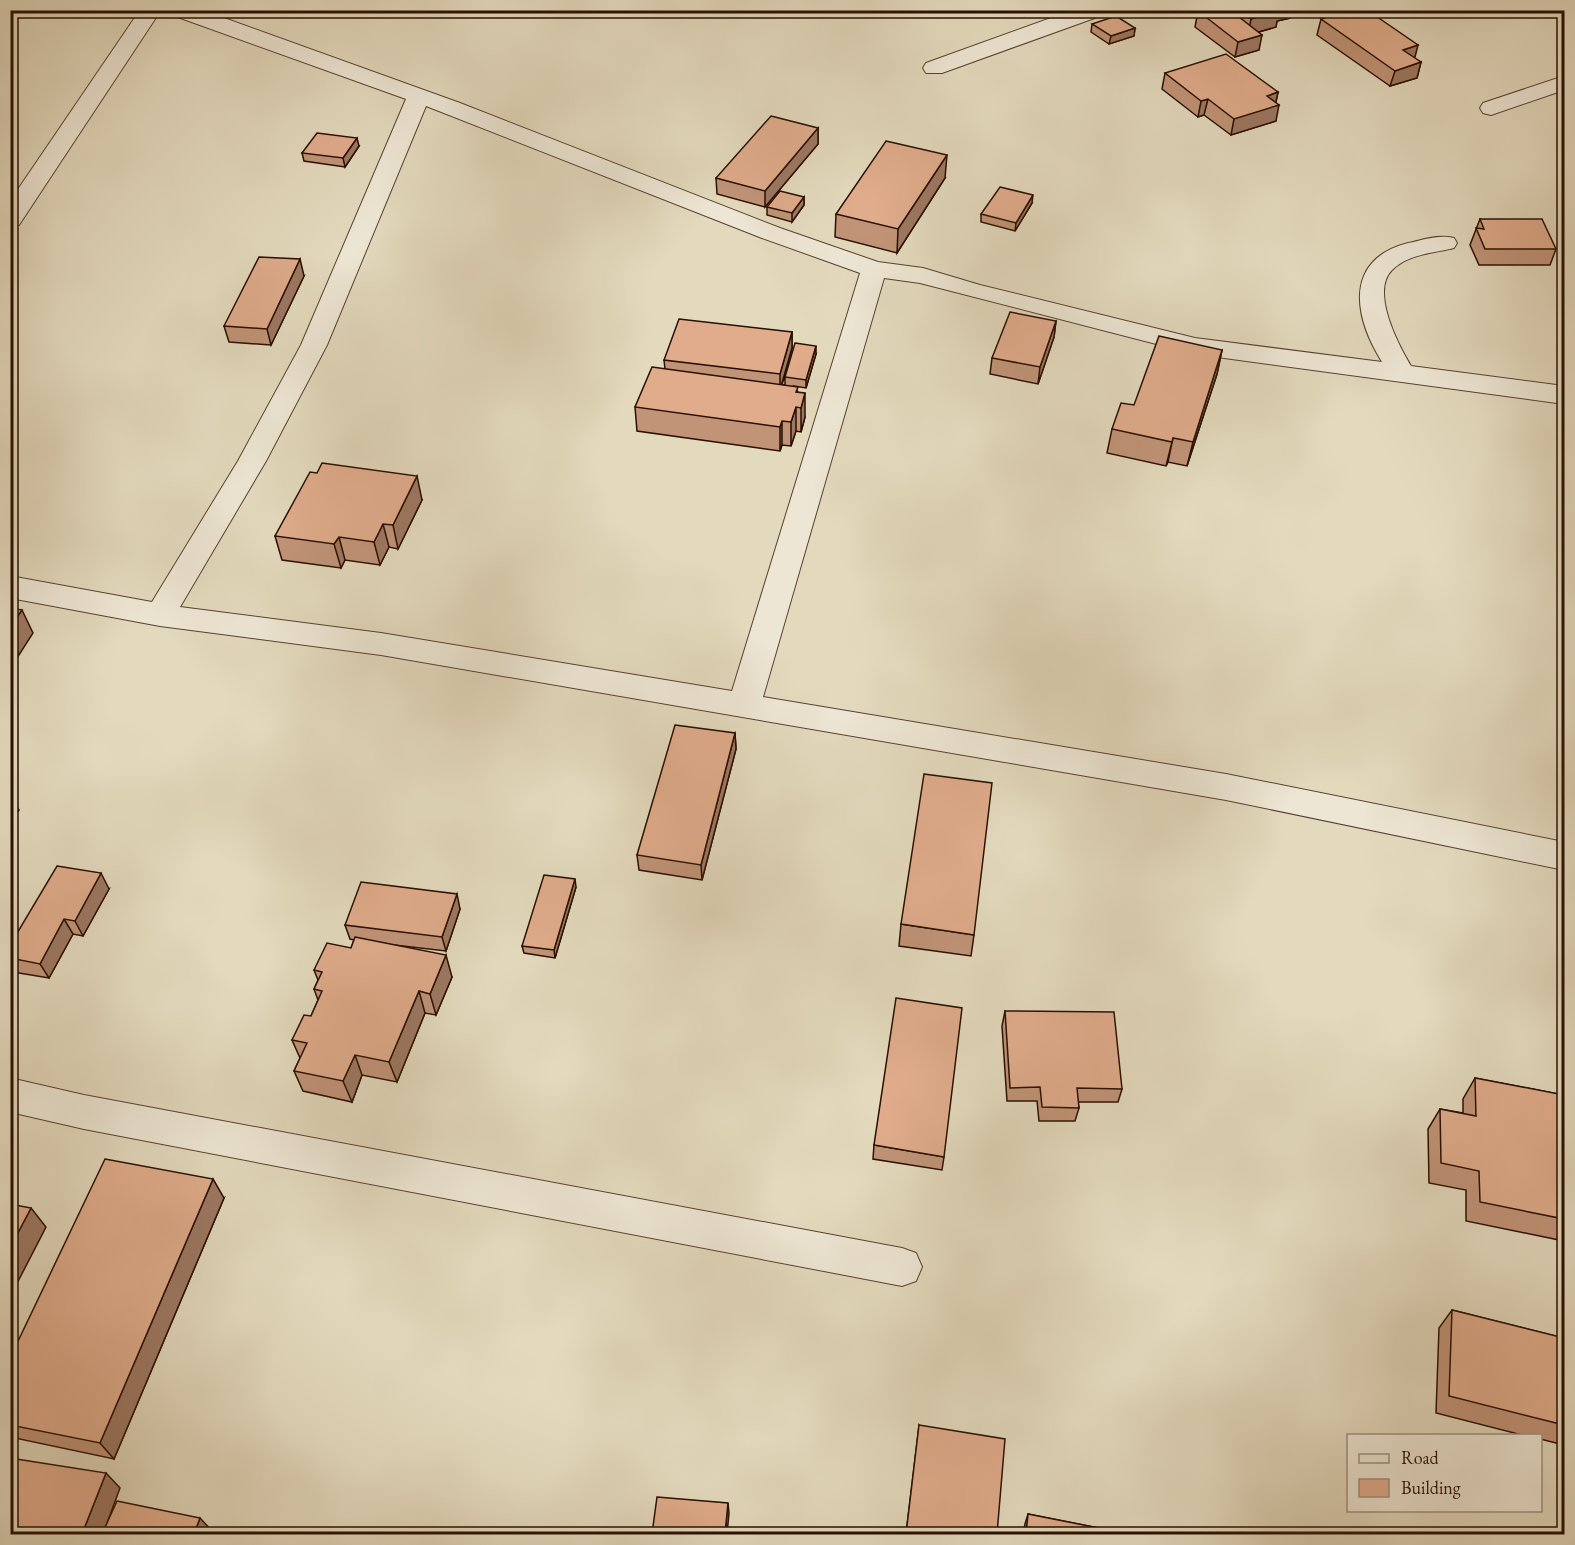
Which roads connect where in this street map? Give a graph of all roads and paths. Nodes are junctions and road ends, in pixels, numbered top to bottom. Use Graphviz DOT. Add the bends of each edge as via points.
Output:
graph roads {
  1 [pos="151,10"];
  2 [pos="180,10"];
  3 [pos="1095,10"];
  4 [pos="934,68"];
  5 [pos="1564,83"];
  6 [pos="419,96"];
  7 [pos="1491,108"];
  8 [pos="10,220"];
  9 [pos="1445,243"];
  10 [pos="874,269"];
  11 [pos="1402,373"];
  12 [pos="1564,395"];
  13 [pos="10,587"];
  14 [pos="160,615"];
  15 [pos="744,706"];
  16 [pos="1564,856"];
  17 [pos="10,1095"];
  18 [pos="902,1267"];
  1 -- 8 [label="street"];
  2 -- 6 [label="street"];
  3 -- 4 [label="street"];
  5 -- 7 [label="street"];
  6 -- 10 [label="street"];
  6 -- 14 [label="street" via="314,345 252,461"];
  9 -- 11 [label="street" via="1412,249 1384,264 1375,274 1374,304 1380,333"];
  10 -- 11 [label="street" via="923,276 1194,346"];
  10 -- 15 [label="street"];
  11 -- 12 [label="street"];
  13 -- 14 [label="street"];
  14 -- 15 [label="street" via="381,644"];
  15 -- 16 [label="street" via="1226,787"];
  17 -- 18 [label="street"];
}
